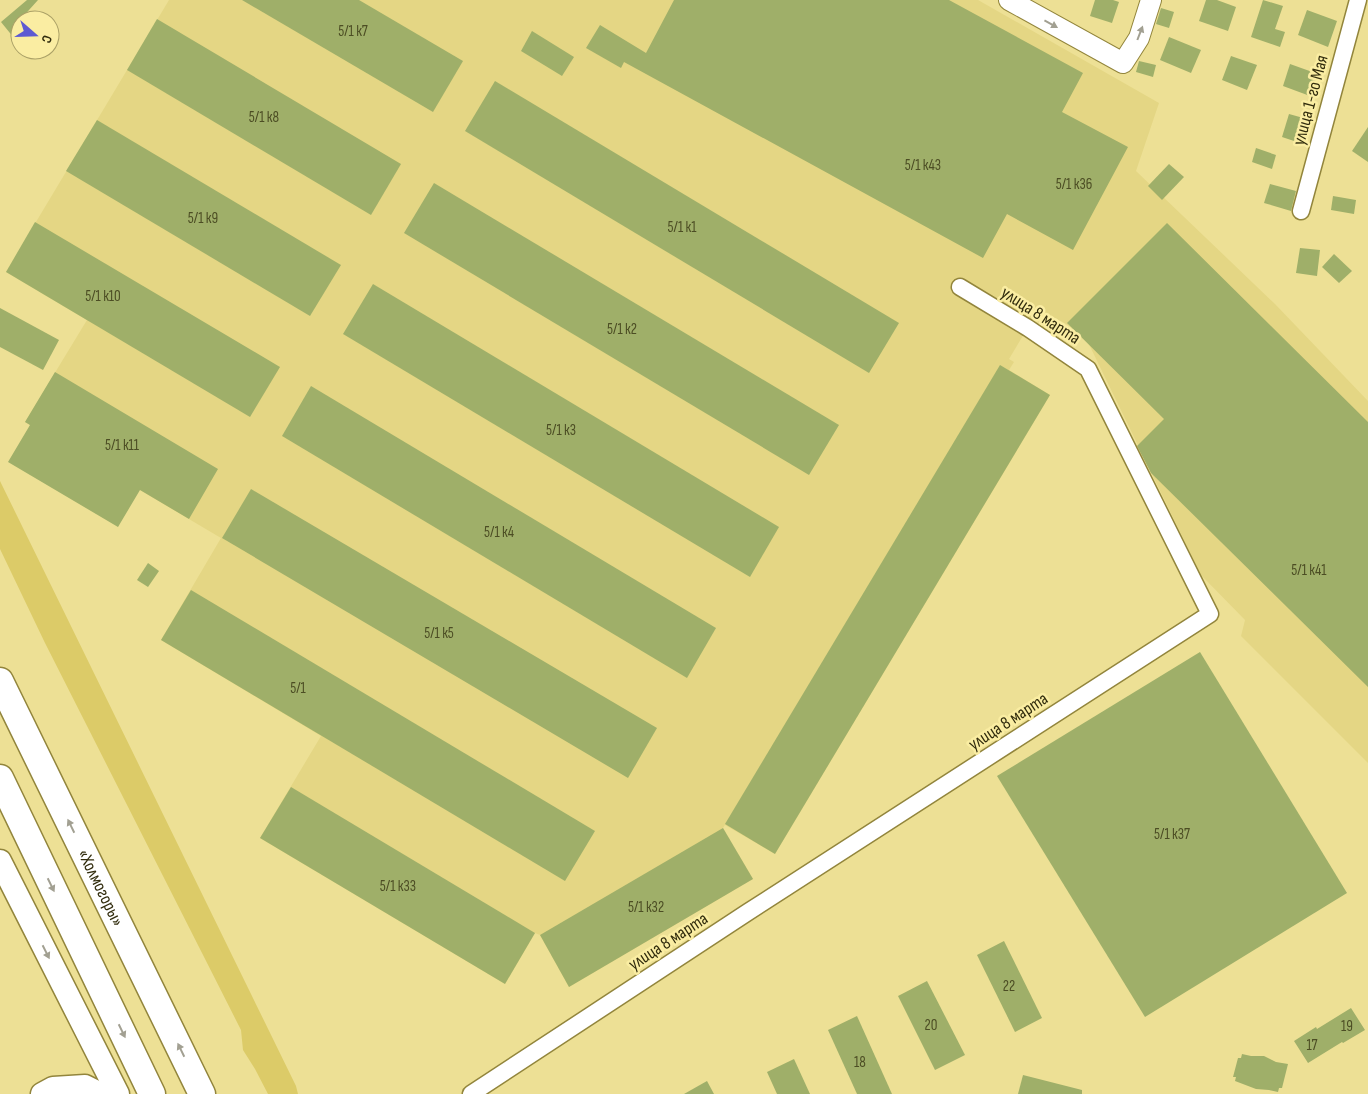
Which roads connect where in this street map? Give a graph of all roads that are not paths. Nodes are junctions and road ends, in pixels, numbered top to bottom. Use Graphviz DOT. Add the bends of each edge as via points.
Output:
graph roads {
  1 [pos="1009,0"];
  2 [pos="1151,0"];
  3 [pos="1358,0"];
  4 [pos="1301,211"];
  5 [pos="960,287"];
  6 [pos="0,680"];
  7 [pos="0,778"];
  8 [pos="0,861"];
  9 [pos="42,1094"];
  10 [pos="101,1094"];
  11 [pos="118,1094"];
  12 [pos="152,1094"];
  13 [pos="202,1094"];
  14 [pos="471,1094"];
  1 -- 2 [label="street, one-way" via="1123,63 1139,38"];
  3 -- 4 [label="street, улица 1-го Мая"];
  5 -- 14 [label="street, улица 8 марта" via="1028,328 1088,370 1210,614"];
  13 -- 6 [label="highway, «Холмогоры», one-way"];
  7 -- 12 [label="highway, one-way"];
  8 -- 11 [label="main road, one-way"];
  9 -- 10 [label="main road" via="53,1088 85,1086"];
}
